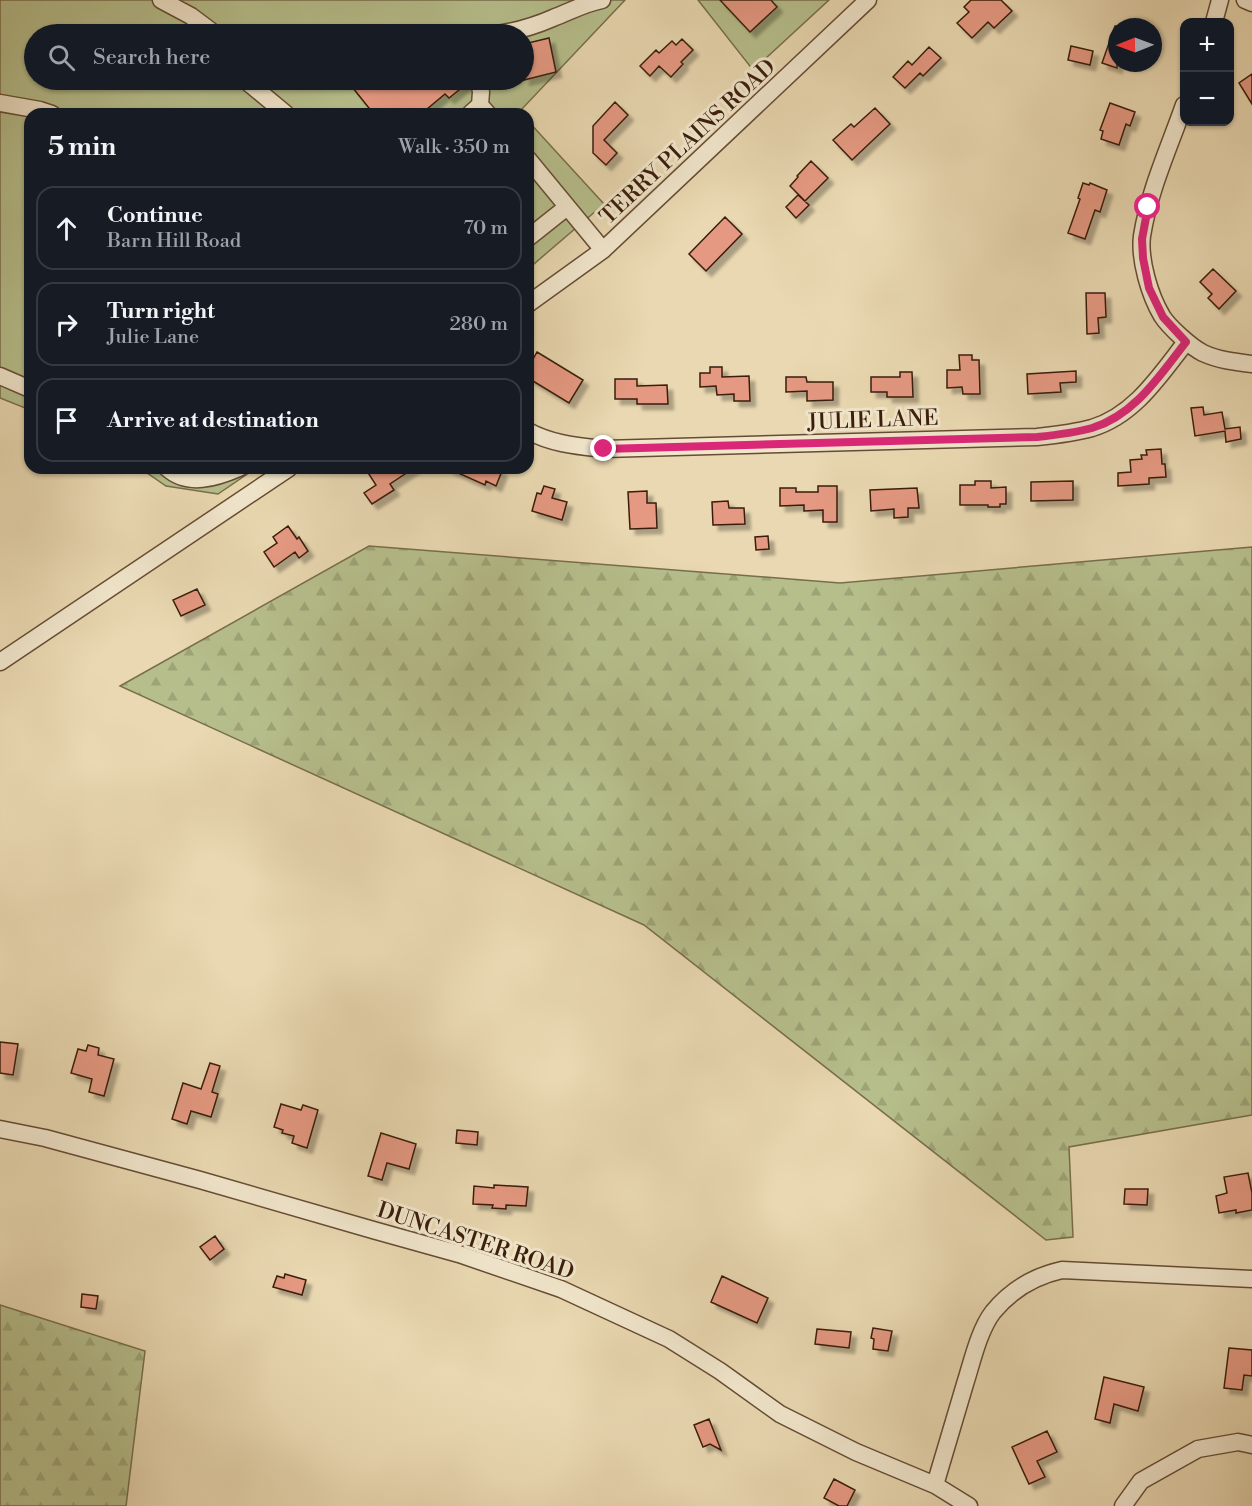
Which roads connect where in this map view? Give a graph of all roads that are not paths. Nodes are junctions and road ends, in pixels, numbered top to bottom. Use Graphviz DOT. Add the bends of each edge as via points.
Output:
graph roads {
  1 [pos="161,0"];
  2 [pos="602,0"];
  3 [pos="868,0"];
  4 [pos="1220,0"];
  5 [pos="1245,0"];
  6 [pos="1252,3"];
  7 [pos="1215,18"];
  8 [pos="202,24"];
  9 [pos="534,25"];
  10 [pos="257,90"];
  11 [pos="480,90"];
  12 [pos="0,103"];
  13 [pos="29,108"];
  14 [pos="279,108"];
  15 [pos="479,108"];
  16 [pos="1180,119"];
  17 [pos="534,166"];
  18 [pos="567,207"];
  19 [pos="534,233"];
  20 [pos="603,250"];
  21 [pos="534,300"];
  22 [pos="1186,342"];
  23 [pos="1252,364"];
  24 [pos="0,376"];
  25 [pos="24,386"];
  26 [pos="534,434"];
  27 [pos="176,474"];
  28 [pos="226,474"];
  29 [pos="279,474"];
  30 [pos="0,662"];
  31 [pos="0,1129"];
  32 [pos="1252,1279"];
  33 [pos="1252,1445"];
  34 [pos="935,1485"];
  35 [pos="969,1506"];
  36 [pos="1123,1506"];
  1 -- 8 [label="street"];
  2 -- 9 [label="street"];
  3 -- 20 [label="street, TERRY PLAINS ROAD"];
  4 -- 7 [label="street"];
  5 -- 6 [label="street"];
  10 -- 14 [label="street"];
  11 -- 15 [label="street"];
  12 -- 13 [label="street"];
  16 -- 22 [label="street" via="1148,207 1142,239 1149,288 1163,317"];
  17 -- 18 [label="street"];
  18 -- 19 [label="street"];
  18 -- 20 [label="street"];
  20 -- 21 [label="street, TERRY PLAINS ROAD"];
  22 -- 23 [label="street" via="1230,362"];
  22 -- 26 [label="street, JULIE LANE" via="1144,395 1095,427 1073,433 604,449 564,445"];
  24 -- 25 [label="street"];
  27 -- 28 [label="street" via="195,480"];
  29 -- 30 [label="street"];
  31 -- 34 [label="street, DUNCASTER ROAD" via="200,1180 459,1254 561,1289 669,1339 780,1414"];
  32 -- 34 [label="street" via="1062,1270 1025,1284 1007,1296 984,1329"];
  33 -- 36 [label="street" via="1238,1442 1198,1449 1141,1482"];
  34 -- 35 [label="street, DUNCASTER ROAD"];
}
